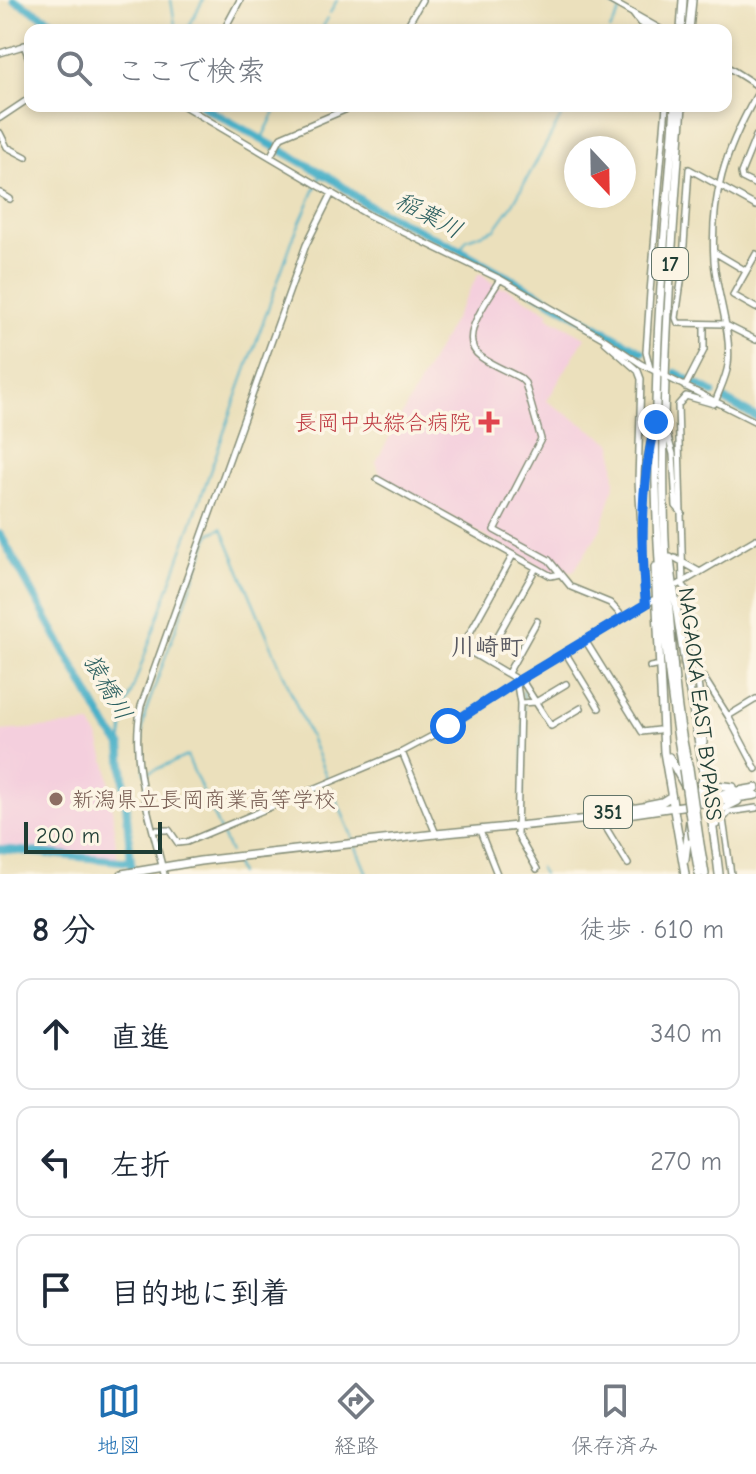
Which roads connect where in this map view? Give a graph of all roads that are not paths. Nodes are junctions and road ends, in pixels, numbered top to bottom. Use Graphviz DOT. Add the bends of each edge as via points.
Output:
graph roads {
  1 [pos="240,0"];
  2 [pos="422,0"];
  3 [pos="609,0"];
  4 [pos="683,0"];
  5 [pos="691,0"];
  6 [pos="633,13"];
  7 [pos="227,24"];
  8 [pos="408,24"];
  9 [pos="642,24"];
  10 [pos="652,24"];
  11 [pos="681,24"];
  12 [pos="689,24"];
  13 [pos="24,45"];
  14 [pos="0,53"];
  15 [pos="732,70"];
  16 [pos="756,85"];
  17 [pos="756,96"];
  18 [pos="24,102"];
  19 [pos="199,112"];
  20 [pos="340,112"];
  21 [pos="665,112"];
  22 [pos="675,112"];
  23 [pos="681,112"];
  24 [pos="747,112"];
  25 [pos="756,117"];
  26 [pos="0,118"];
  27 [pos="0,133"];
  28 [pos="756,136"];
  29 [pos="753,148"];
  30 [pos="271,155"];
  31 [pos="26,157"];
  32 [pos="719,185"];
  33 [pos="756,185"];
  34 [pos="0,193"];
  35 [pos="332,193"];
  36 [pos="10,199"];
  37 [pos="756,206"];
  38 [pos="714,252"];
  39 [pos="756,254"];
  40 [pos="746,271"];
  41 [pos="500,279"];
  42 [pos="756,308"];
  43 [pos="724,324"];
  44 [pos="704,326"];
  45 [pos="601,337"];
  46 [pos="756,340"];
  47 [pos="657,372"];
  48 [pos="687,382"];
  49 [pos="716,400"];
  50 [pos="659,422"];
  51 [pos="756,422"];
  52 [pos="655,468"];
  53 [pos="377,479"];
  54 [pos="663,496"];
  55 [pos="682,513"];
  56 [pos="642,525"];
  57 [pos="756,539"];
  58 [pos="513,555"];
  59 [pos="675,558"];
  60 [pos="683,561"];
  61 [pos="536,568"];
  62 [pos="700,572"];
  63 [pos="560,574"];
  64 [pos="684,581"];
  65 [pos="678,585"];
  66 [pos="653,600"];
  67 [pos="646,604"];
  68 [pos="623,617"];
  69 [pos="537,621"];
  70 [pos="585,640"];
  71 [pos="565,652"];
  72 [pos="484,660"];
  73 [pos="508,673"];
  74 [pos="698,677"];
  75 [pos="518,680"];
  76 [pos="566,684"];
  77 [pos="756,699"];
  78 [pos="536,702"];
  79 [pos="520,703"];
  80 [pos="581,708"];
  81 [pos="599,708"];
  82 [pos="728,716"];
  83 [pos="733,728"];
  84 [pos="658,730"];
  85 [pos="666,734"];
  86 [pos="700,749"];
  87 [pos="402,752"];
  88 [pos="756,762"];
  89 [pos="686,769"];
  90 [pos="756,769"];
  91 [pos="756,786"];
  92 [pos="756,796"];
  93 [pos="699,801"];
  94 [pos="671,803"];
  95 [pos="756,808"];
  96 [pos="600,818"];
  97 [pos="546,824"];
  98 [pos="517,827"];
  99 [pos="154,830"];
  100 [pos="480,831"];
  101 [pos="436,834"];
  102 [pos="696,839"];
  103 [pos="717,854"];
  104 [pos="628,864"];
  105 [pos="537,869"];
  106 [pos="163,870"];
  107 [pos="720,872"];
  108 [pos="685,873"];
  109 [pos="123,874"];
  110 [pos="497,874"];
  111 [pos="699,874"];
  112 [pos="705,874"];
  113 [pos="731,874"];
  1 -- 7 [label="street"];
  2 -- 8 [label="street"];
  3 -- 6 [label="street"];
  4 -- 11 [label="highway"];
  5 -- 12 [label="highway"];
  6 -- 9 [label="street"];
  6 -- 10 [label="street"];
  13 -- 14 [label="street"];
  15 -- 16 [label="street"];
  17 -- 24 [label="street"];
  18 -- 26 [label="street"];
  19 -- 30 [label="street"];
  20 -- 30 [label="street" via="284,135"];
  21 -- 47 [label="street" via="646,352"];
  22 -- 47 [label="highway, NAGAOKA EAST BYPASS / 17"];
  23 -- 47 [label="highway, NAGAOKA EAST BYPASS / 17"];
  24 -- 25 [label="street"];
  24 -- 32 [label="street"];
  27 -- 31 [label="street" via="7,147"];
  28 -- 29 [label="street"];
  29 -- 33 [label="street" via="741,173"];
  30 -- 35 [label="street"];
  32 -- 37 [label="street"];
  32 -- 38 [label="street"];
  32 -- 44 [label="street" via="689,169 676,318 678,323"];
  34 -- 36 [label="street"];
  35 -- 41 [label="street"];
  35 -- 99 [label="street" via="306,245 141,706 137,760"];
  38 -- 40 [label="street"];
  38 -- 43 [label="street"];
  39 -- 40 [label="street"];
  40 -- 42 [label="street" via="733,295"];
  41 -- 45 [label="street"];
  41 -- 63 [label="street" via="472,328 472,342 478,355 525,383 541,439 494,530 549,560"];
  43 -- 44 [label="street"];
  43 -- 46 [label="street"];
  43 -- 49 [label="street" via="728,364"];
  44 -- 48 [label="street" via="704,350"];
  45 -- 47 [label="street"];
  45 -- 56 [label="street" via="641,379"];
  47 -- 48 [label="street"];
  47 -- 50 [label="highway, NAGAOKA EAST BYPASS / 17"];
  48 -- 49 [label="street"];
  49 -- 51 [label="street"];
  49 -- 55 [label="street" via="714,404 686,396 678,405"];
  50 -- 52 [label="highway, NAGAOKA EAST BYPASS / 17"];
  50 -- 54 [label="highway, NAGAOKA EAST BYPASS / 17"];
  50 -- 55 [label="street" via="673,454 676,506"];
  50 -- 56 [label="street" via="647,460"];
  52 -- 85 [label="highway, 17" via="657,638"];
  52 -- 89 [label="highway, NAGAOKA EAST BYPASS / 17" via="665,643"];
  53 -- 58 [label="street"];
  54 -- 86 [label="highway, 17"];
  54 -- 89 [label="highway, NAGAOKA EAST BYPASS / 17" via="671,639"];
  55 -- 60 [label="street"];
  56 -- 67 [label="street" via="647,542"];
  57 -- 62 [label="street"];
  58 -- 61 [label="street"];
  58 -- 72 [label="street" via="462,647"];
  59 -- 60 [label="street"];
  60 -- 62 [label="street"];
  60 -- 64 [label="street"];
  61 -- 63 [label="street" via="551,576"];
  61 -- 72 [label="street"];
  62 -- 64 [label="street"];
  63 -- 68 [label="street" via="571,587 610,603"];
  64 -- 65 [label="street"];
  64 -- 74 [label="street"];
  66 -- 67 [label="street"];
  67 -- 68 [label="street"];
  68 -- 70 [label="street"];
  69 -- 73 [label="street"];
  70 -- 71 [label="street"];
  70 -- 84 [label="street" via="642,732"];
  71 -- 75 [label="street"];
  71 -- 81 [label="street"];
  72 -- 73 [label="street"];
  73 -- 75 [label="street"];
  74 -- 82 [label="street" via="704,678"];
  74 -- 86 [label="street" via="704,734"];
  75 -- 78 [label="street"];
  75 -- 79 [label="street"];
  75 -- 87 [label="street"];
  76 -- 78 [label="street"];
  77 -- 82 [label="street"];
  78 -- 79 [label="street"];
  78 -- 80 [label="street" via="551,726"];
  79 -- 98 [label="street"];
  82 -- 83 [label="street"];
  83 -- 88 [label="street"];
  83 -- 90 [label="street"];
  85 -- 93 [label="highway" via="670,763"];
  85 -- 94 [label="highway, 17"];
  86 -- 91 [label="highway" via="715,785"];
  86 -- 93 [label="highway, 17" via="704,776"];
  87 -- 99 [label="street" via="193,841 181,843 169,830"];
  87 -- 101 [label="street"];
  89 -- 93 [label="highway, NAGAOKA EAST BYPASS / 17, bridge"];
  91 -- 93 [label="highway"];
  92 -- 93 [label="highway"];
  92 -- 103 [label="highway" via="720,810"];
  93 -- 94 [label="highway"];
  93 -- 102 [label="highway, NAGAOKA EAST BYPASS, bridge"];
  93 -- 103 [label="highway" via="710,811"];
  93 -- 108 [label="highway" via="687,833"];
  94 -- 96 [label="highway, 351"];
  94 -- 97 [label="highway, 351"];
  94 -- 108 [label="highway"];
  95 -- 113 [label="street" via="729,812 723,819"];
  96 -- 97 [label="highway, 351"];
  96 -- 104 [label="street"];
  97 -- 98 [label="highway, 351"];
  98 -- 100 [label="highway, 351"];
  98 -- 105 [label="street"];
  99 -- 106 [label="street"];
  100 -- 101 [label="highway, 351"];
  100 -- 110 [label="street"];
  101 -- 106 [label="highway, 351"];
  102 -- 111 [label="highway, NAGAOKA EAST BYPASS"];
  102 -- 112 [label="highway, NAGAOKA EAST BYPASS"];
  103 -- 107 [label="highway"];
  106 -- 109 [label="highway, 351"];
}
